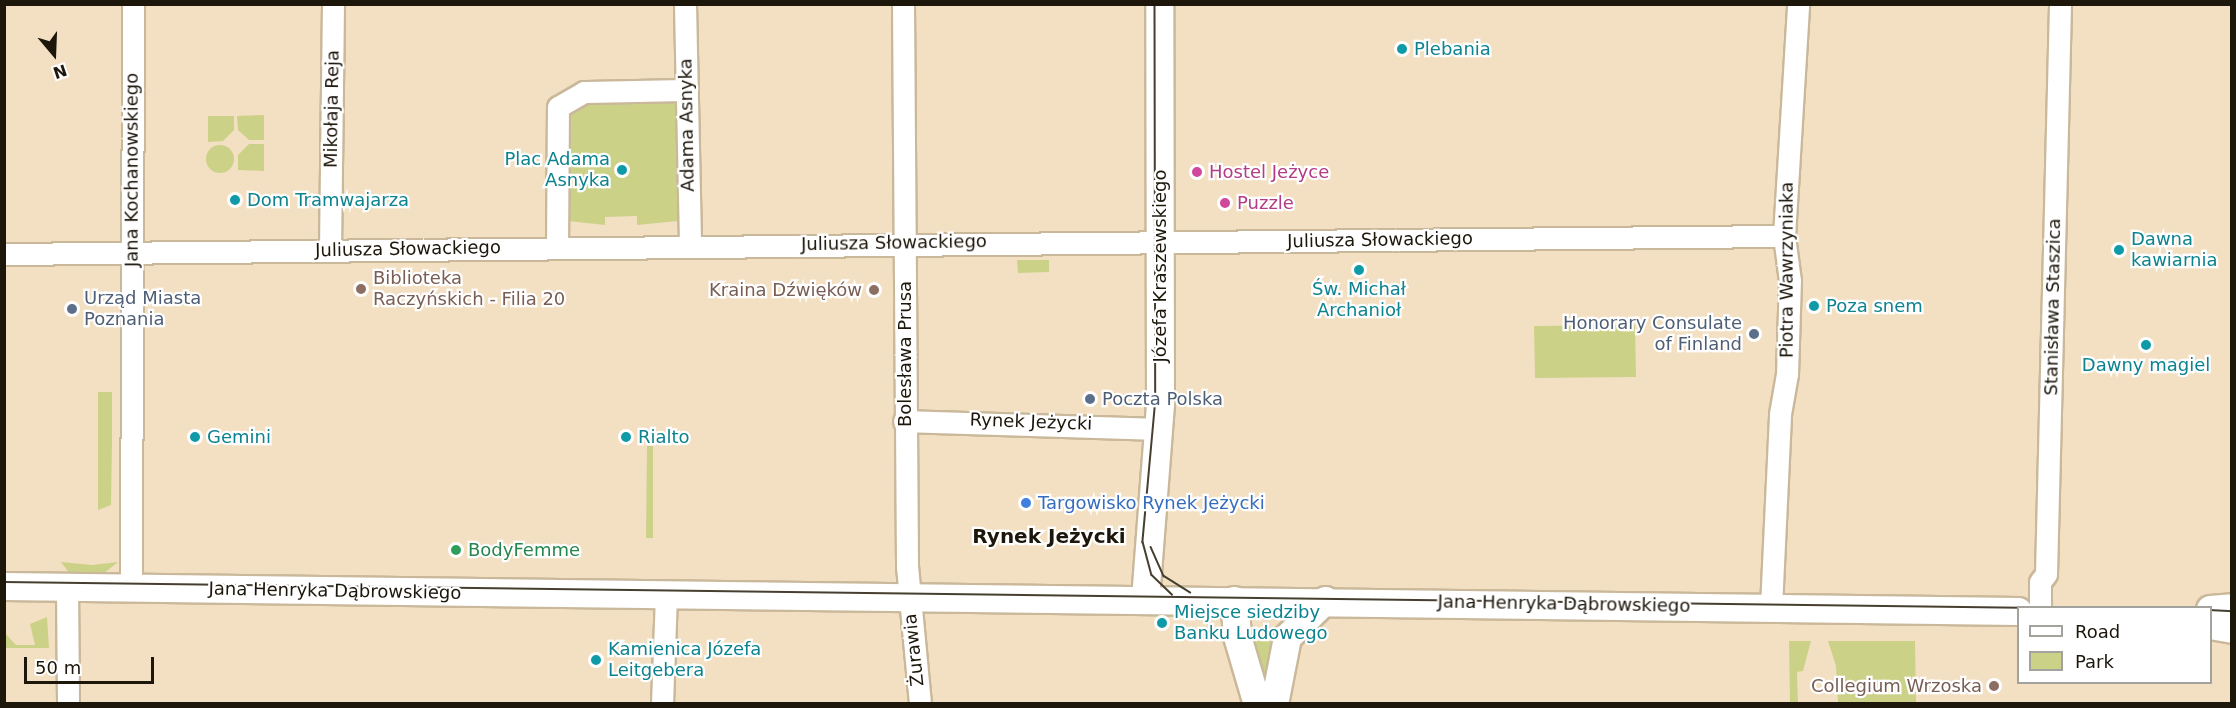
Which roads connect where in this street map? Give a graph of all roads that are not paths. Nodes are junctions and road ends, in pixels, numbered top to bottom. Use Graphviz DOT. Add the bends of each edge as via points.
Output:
graph roads {
  1 [pos="134,4"];
  2 [pos="333,4"];
  3 [pos="685,4"];
  4 [pos="903,4"];
  5 [pos="1159,4"];
  6 [pos="1798,4"];
  7 [pos="2060,4"];
  8 [pos="686,90"];
  9 [pos="1784,236"];
  10 [pos="1160,241"];
  11 [pos="906,244"];
  12 [pos="690,246"];
  13 [pos="557,248"];
  14 [pos="330,250"];
  15 [pos="4,254"];
  16 [pos="131,255"];
  17 [pos="904,421"];
  18 [pos="1158,429"];
  19 [pos="4,586"];
  20 [pos="67,587"];
  21 [pos="131,588"];
  22 [pos="666,594"];
  23 [pos="908,596"];
  24 [pos="1145,599"];
  25 [pos="1234,600"];
  26 [pos="1324,600"];
  27 [pos="2040,606"];
  28 [pos="1772,607"];
  29 [pos="2232,607"];
  30 [pos="2212,609"];
  31 [pos="2017,611"];
  32 [pos="2212,625"];
  33 [pos="2232,629"];
  34 [pos="68,704"];
  35 [pos="662,704"];
  36 [pos="920,704"];
  37 [pos="1257,704"];
  38 [pos="1274,704"];
  1 -- 16 [label="street, Jana Kochanowskiego"];
  2 -- 14 [label="street, Mikołaja Reja"];
  3 -- 8 [label="street, Adama Asnyka"];
  4 -- 11 [label="street, Bolesława Prusa"];
  5 -- 10 [label="street, Józefa Kraszewskiego"];
  6 -- 9 [label="street, Piotra Wawrzyniaka"];
  7 -- 27 [label="street, Stanisława Staszica" via="2046,572 2040,582"];
  8 -- 12 [label="street, Adama Asnyka"];
  8 -- 13 [label="street" via="584,92 558,107"];
  9 -- 10 [label="street, Juliusza Słowackiego"];
  9 -- 28 [label="street, Piotra Wawrzyniaka" via="1790,281 1788,363 1780,414"];
  10 -- 11 [label="street, Juliusza Słowackiego"];
  10 -- 18 [label="street, Józefa Kraszewskiego"];
  11 -- 12 [label="street, Juliusza Słowackiego"];
  11 -- 17 [label="street, Bolesława Prusa"];
  12 -- 13 [label="street, Juliusza Słowackiego"];
  13 -- 14 [label="street, Juliusza Słowackiego"];
  14 -- 16 [label="street, Juliusza Słowackiego"];
  15 -- 16 [label="street, Juliusza Słowackiego"];
  16 -- 21 [label="street, Jana Kochanowskiego" via="136,310"];
  17 -- 18 [label="street, Rynek Jeżycki"];
  17 -- 23 [label="street, Bolesława Prusa"];
  18 -- 24 [label="street, Józefa Kraszewskiego"];
  19 -- 20 [label="street, Jana Henryka Dąbrowskiego"];
  20 -- 21 [label="street, Jana Henryka Dąbrowskiego"];
  20 -- 34 [label="street"];
  21 -- 22 [label="street, Jana Henryka Dąbrowskiego"];
  22 -- 23 [label="street, Jana Henryka Dąbrowskiego"];
  22 -- 35 [label="street"];
  23 -- 24 [label="street, Jana Henryka Dąbrowskiego"];
  23 -- 36 [label="street, Żurawia"];
  24 -- 25 [label="street, Jana Henryka Dąbrowskiego"];
  25 -- 26 [label="street, Jana Henryka Dąbrowskiego"];
  25 -- 37 [label="street" via="1237,636"];
  26 -- 28 [label="street, Jana Henryka Dąbrowskiego"];
  26 -- 38 [label="street" via="1287,637"];
  28 -- 31 [label="street, Jana Henryka Dąbrowskiego"];
  29 -- 30 [label="street"];
  32 -- 33 [label="street"];
}
